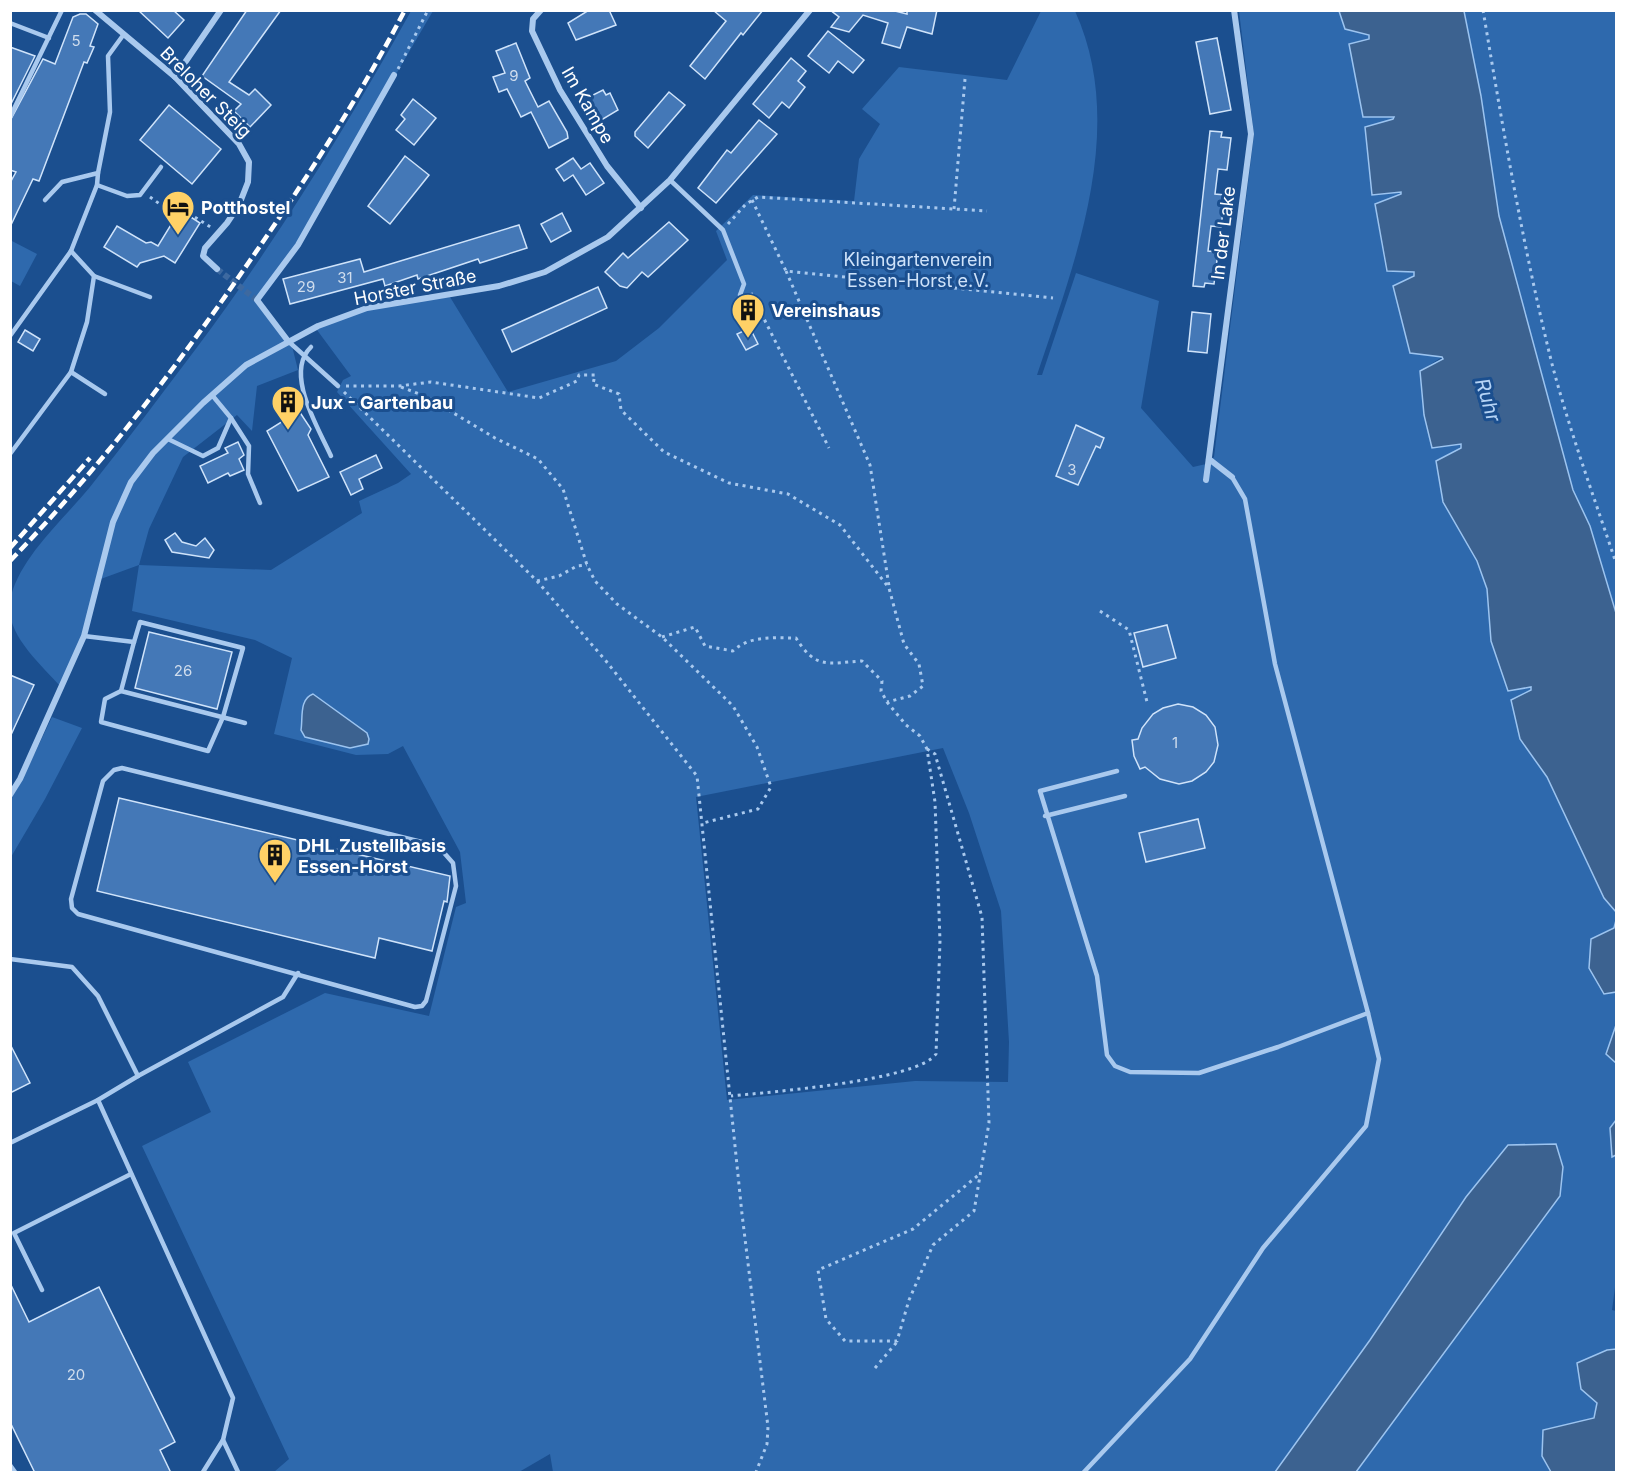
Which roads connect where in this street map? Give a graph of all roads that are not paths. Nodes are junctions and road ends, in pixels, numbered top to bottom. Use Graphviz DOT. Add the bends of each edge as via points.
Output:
graph roads {
  1 [pos="62,10"];
  2 [pos="95,10"];
  3 [pos="221,10"];
  4 [pos="541,10"];
  5 [pos="810,10"];
  6 [pos="1234,10"];
  7 [pos="10,22"];
  8 [pos="124,34"];
  9 [pos="49,38"];
  10 [pos="394,75"];
  11 [pos="175,77"];
  12 [pos="10,117"];
  13 [pos="161,167"];
  14 [pos="98,173"];
  15 [pos="670,180"];
  16 [pos="97,186"];
  17 [pos="45,200"];
  18 [pos="641,208"];
  19 [pos="71,250"];
  20 [pos="217,269"];
  21 [pos="94,276"];
  22 [pos="741,294"];
  23 [pos="150,297"];
  24 [pos="10,336"];
  25 [pos="288,341"];
  26 [pos="311,346"];
  27 [pos="303,355"];
  28 [pos="71,372"];
  29 [pos="338,386"];
  30 [pos="105,394"];
  31 [pos="212,395"];
  32 [pos="231,418"];
  33 [pos="168,439"];
  34 [pos="10,454"];
  35 [pos="330,456"];
  36 [pos="1209,459"];
  37 [pos="1232,477"];
  38 [pos="1206,480"];
  39 [pos="260,503"];
  40 [pos="84,636"];
  41 [pos="134,642"];
  42 [pos="121,691"];
  43 [pos="223,717"];
  44 [pos="245,723"];
  45 [pos="1117,771"];
  46 [pos="10,795"];
  47 [pos="1125,796"];
  48 [pos="1045,816"];
  49 [pos="10,959"];
  50 [pos="298,973"];
  51 [pos="1368,1013"];
  52 [pos="138,1076"];
  53 [pos="98,1100"];
  54 [pos="10,1143"];
  55 [pos="131,1174"];
  56 [pos="42,1290"];
  57 [pos="223,1440"];
  58 [pos="10,1465"];
  59 [pos="15,1473"];
  60 [pos="203,1473"];
  61 [pos="238,1473"];
  62 [pos="1084,1473"];
  1 -- 9 [label="lane"];
  2 -- 8 [label="street, Breloher Steig"];
  3 -- 11 [label="street"];
  4 -- 18 [label="street, Im Kampe" via="533,19 532,31 560,90 607,166"];
  5 -- 15 [label="street, Horster Straße"];
  6 -- 36 [label="street, In der Lake" via="1251,134"];
  7 -- 9 [label="lane"];
  8 -- 11 [label="street, Breloher Steig"];
  8 -- 14 [label="lane" via="108,56 110,112"];
  9 -- 12 [label="lane"];
  10 -- 25 [label="street" via="298,245 257,300"];
  11 -- 20 [label="street, Breloher Steig" via="239,144 249,162 244,194 228,223 204,248 203,256"];
  13 -- 16 [label="lane" via="140,195 127,196"];
  14 -- 16 [label="lane"];
  14 -- 17 [label="lane" via="62,182"];
  15 -- 18 [label="street, Horster Straße"];
  15 -- 22 [label="lane" via="723,230 744,284"];
  16 -- 19 [label="lane"];
  18 -- 25 [label="street, Horster Straße" via="608,237 545,272 476,291 367,308"];
  19 -- 21 [label="lane"];
  19 -- 24 [label="lane"];
  21 -- 23 [label="lane"];
  21 -- 28 [label="lane" via="87,322"];
  25 -- 27 [label="lane"];
  25 -- 31 [label="street, Horster Straße" via="246,365"];
  26 -- 27 [label="lane"];
  27 -- 29 [label="lane"];
  27 -- 35 [label="lane" via="300,385"];
  28 -- 30 [label="lane"];
  28 -- 34 [label="lane"];
  31 -- 32 [label="lane"];
  31 -- 33 [label="street, Horster Straße"];
  32 -- 33 [label="lane" via="218,448 203,456"];
  32 -- 39 [label="lane" via="249,446 248,474"];
  33 -- 40 [label="street, Horster Straße" via="130,482 113,522"];
  36 -- 37 [label="street"];
  36 -- 38 [label="street, In der Lake"];
  37 -- 51 [label="lane" via="1245,499 1275,664"];
  40 -- 41 [label="lane"];
  40 -- 46 [label="street, Horster Straße"];
  41 -- 42 [label="lane"];
  41 -- 43 [label="lane" via="140,622 243,648"];
  42 -- 43 [label="lane"];
  42 -- 43 [label="lane" via="105,699 101,723 208,752"];
  43 -- 44 [label="lane"];
  45 -- 48 [label="lane" via="1040,791"];
  47 -- 48 [label="lane"];
  48 -- 51 [label="lane" via="1097,976 1107,1055 1115,1066 1130,1072 1200,1073"];
  49 -- 52 [label="lane" via="72,967 98,996"];
  50 -- 50 [label="lane" via="422,1006 430,993 456,886 456,872 448,855 438,846 122,768 108,774 71,899 72,908 78,914"];
  50 -- 52 [label="lane" via="283,997"];
  51 -- 62 [label="lane" via="1379,1059 1366,1126 1263,1248 1190,1359"];
  52 -- 53 [label="lane"];
  53 -- 54 [label="lane"];
  53 -- 55 [label="lane"];
  55 -- 56 [label="lane" via="14,1233"];
  55 -- 57 [label="lane" via="233,1398"];
  57 -- 60 [label="lane"];
  57 -- 61 [label="lane"];
  58 -- 59 [label="lane"];
}
